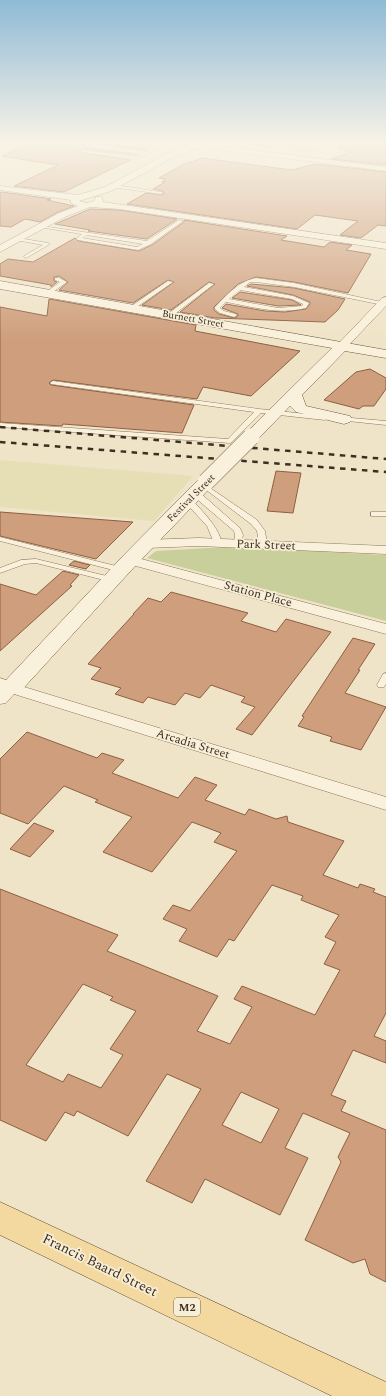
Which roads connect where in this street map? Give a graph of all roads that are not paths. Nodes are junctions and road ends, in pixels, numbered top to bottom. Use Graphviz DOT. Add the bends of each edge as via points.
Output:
graph roads {
  1 [pos="72,209"];
  2 [pos="72,209"];
  3 [pos="140,209"];
  4 [pos="62,215"];
  5 [pos="181,221"];
  6 [pos="41,226"];
  7 [pos="87,233"];
  8 [pos="18,239"];
  9 [pos="149,243"];
  10 [pos="386,246"];
  11 [pos="0,249"];
  12 [pos="26,257"];
  13 [pos="57,279"];
  14 [pos="170,282"];
  15 [pos="210,284"];
  16 [pos="0,285"];
  17 [pos="239,288"];
  18 [pos="47,294"];
  19 [pos="224,300"];
  20 [pos="385,302"];
  21 [pos="132,308"];
  22 [pos="170,315"];
  23 [pos="234,315"];
  24 [pos="212,323"];
  25 [pos="342,346"];
  26 [pos="386,354"];
  27 [pos="329,359"];
  28 [pos="53,383"];
  29 [pos="294,394"];
  30 [pos="259,411"];
  31 [pos="275,413"];
  32 [pos="344,419"];
  33 [pos="386,423"];
  34 [pos="0,425"];
  35 [pos="198,490"];
  36 [pos="374,514"];
  37 [pos="386,514"];
  38 [pos="0,539"];
  39 [pos="218,543"];
  40 [pos="238,543"];
  41 [pos="146,544"];
  42 [pos="262,544"];
  43 [pos="386,550"];
  44 [pos="121,570"];
  45 [pos="0,572"];
  46 [pos="386,629"];
  47 [pos="386,676"];
  48 [pos="380,685"];
  49 [pos="4,691"];
  50 [pos="386,804"];
  51 [pos="0,1218"];
  52 [pos="373,1396"];
  1 -- 4 [label="street"];
  2 -- 4 [label="street"];
  3 -- 10 [label="street"];
  4 -- 6 [label="street"];
  5 -- 9 [label="lane"];
  6 -- 7 [label="lane"];
  6 -- 8 [label="street"];
  7 -- 9 [label="lane"];
  7 -- 9 [label="lane" via="78,239 135,249"];
  8 -- 11 [label="street"];
  8 -- 12 [label="lane" via="48,244"];
  13 -- 18 [label="lane" via="64,282"];
  14 -- 21 [label="lane"];
  15 -- 22 [label="lane"];
  16 -- 18 [label="street, Burnett Street"];
  17 -- 19 [label="lane"];
  17 -- 19 [label="lane" via="293,298 306,303 304,307 288,310"];
  17 -- 20 [label="lane" via="249,281 266,280"];
  18 -- 21 [label="street, Burnett Street"];
  19 -- 23 [label="lane" via="218,306 218,310"];
  20 -- 25 [label="street, Festival Street"];
  21 -- 22 [label="street, Burnett Street"];
  22 -- 24 [label="street, Burnett Street"];
  24 -- 25 [label="street, Burnett Street"];
  24 -- 27 [label="street" via="311,345 320,348"];
  25 -- 26 [label="street, Burnett Street"];
  25 -- 27 [label="street, Festival Street"];
  26 -- 27 [label="street" via="350,354"];
  27 -- 29 [label="street, Festival Street"];
  28 -- 30 [label="lane"];
  29 -- 31 [label="street, Festival Street"];
  29 -- 32 [label="street" via="301,409"];
  30 -- 31 [label="lane"];
  30 -- 34 [label="lane" via="230,441"];
  31 -- 32 [label="lane"];
  31 -- 35 [label="street, Festival Street, bridge"];
  32 -- 33 [label="lane"];
  35 -- 39 [label="lane"];
  35 -- 40 [label="lane" via="237,530"];
  35 -- 41 [label="street, Festival Street"];
  35 -- 42 [label="lane" via="254,522 261,531"];
  36 -- 37 [label="lane"];
  38 -- 44 [label="lane"];
  39 -- 40 [label="street, Park Street"];
  39 -- 41 [label="street, Park Street"];
  40 -- 42 [label="street, Park Street"];
  41 -- 44 [label="street, Festival Street"];
  42 -- 43 [label="street, Park Street"];
  44 -- 45 [label="lane" via="36,561 24,562"];
  44 -- 46 [label="street, Station Place"];
  44 -- 49 [label="street, Festival Street"];
  47 -- 48 [label="lane"];
  49 -- 50 [label="street, Arcadia Street"];
  51 -- 52 [label="main road, Francis Baard Street / M2"];
}
